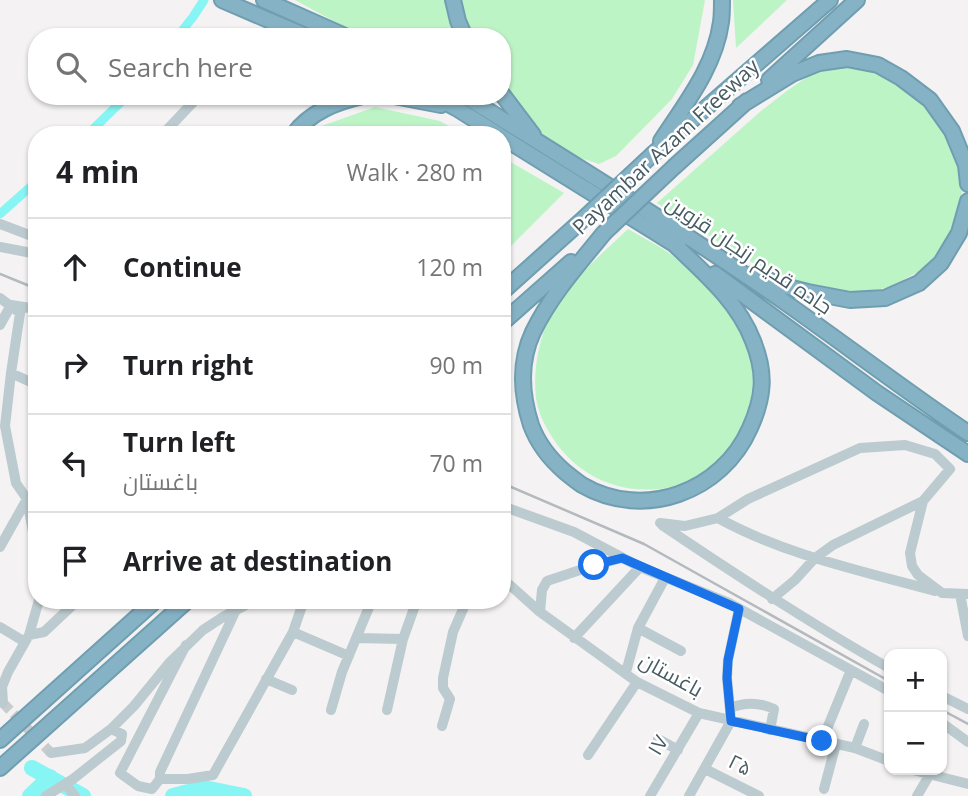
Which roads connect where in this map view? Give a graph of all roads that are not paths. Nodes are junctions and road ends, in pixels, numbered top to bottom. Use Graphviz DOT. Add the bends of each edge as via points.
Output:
graph roads {
  1 [pos="222,0"];
  2 [pos="264,0"];
  3 [pos="453,0"];
  4 [pos="722,0"];
  5 [pos="830,0"];
  6 [pos="857,0"];
  7 [pos="254,14"];
  8 [pos="275,28"];
  9 [pos="287,28"];
  10 [pos="327,28"];
  11 [pos="461,28"];
  12 [pos="190,105"];
  13 [pos="334,105"];
  14 [pos="464,105"];
  15 [pos="466,105"];
  16 [pos="510,105"];
  17 [pos="740,106"];
  18 [pos="171,126"];
  19 [pos="300,126"];
  20 [pos="489,126"];
  21 [pos="507,126"];
  22 [pos="511,128"];
  23 [pos="511,142"];
  24 [pos="538,142"];
  25 [pos="653,154"];
  26 [pos="968,184"];
  27 [pos="968,201"];
  28 [pos="0,224"];
  29 [pos="604,233"];
  30 [pos="28,235"];
  31 [pos="566,235"];
  32 [pos="673,243"];
  33 [pos="0,247"];
  34 [pos="28,252"];
  35 [pos="726,263"];
  36 [pos="511,273"];
  37 [pos="511,284"];
  38 [pos="0,298"];
  39 [pos="11,305"];
  40 [pos="28,308"];
  41 [pos="511,315"];
  42 [pos="0,325"];
  43 [pos="11,373"];
  44 [pos="28,382"];
  45 [pos="5,426"];
  46 [pos="968,433"];
  47 [pos="0,436"];
  48 [pos="968,454"];
  49 [pos="27,499"];
  50 [pos="923,501"];
  51 [pos="511,509"];
  52 [pos="718,518"];
  53 [pos="0,547"];
  54 [pos="622,558"];
  55 [pos="815,558"];
  56 [pos="640,567"];
  57 [pos="665,578"];
  58 [pos="511,586"];
  59 [pos="942,593"];
  60 [pos="964,594"];
  61 [pos="772,598"];
  62 [pos="35,609"];
  63 [pos="68,609"];
  64 [pos="146,609"];
  65 [pos="178,609"];
  66 [pos="240,609"];
  67 [pos="301,609"];
  68 [pos="368,609"];
  69 [pos="414,609"];
  70 [pos="463,609"];
  71 [pos="739,609"];
  72 [pos="235,612"];
  73 [pos="540,612"];
  74 [pos="0,627"];
  75 [pos="638,628"];
  76 [pos="293,632"];
  77 [pos="968,636"];
  78 [pos="27,638"];
  79 [pos="356,638"];
  80 [pos="574,638"];
  81 [pos="403,639"];
  82 [pos="186,645"];
  83 [pos="681,650"];
  84 [pos="349,656"];
  85 [pos="884,665"];
  86 [pos="851,670"];
  87 [pos="626,672"];
  88 [pos="267,679"];
  89 [pos="637,682"];
  90 [pos="884,688"];
  91 [pos="292,690"];
  92 [pos="947,698"];
  93 [pos="2,703"];
  94 [pos="730,708"];
  95 [pos="968,709"];
  96 [pos="331,710"];
  97 [pos="387,710"];
  98 [pos="699,713"];
  99 [pos="731,721"];
  100 [pos="864,724"];
  101 [pos="442,726"];
  102 [pos="947,727"];
  103 [pos="111,729"];
  104 [pos="770,730"];
  105 [pos="658,738"];
  106 [pos="0,740"];
  107 [pos="822,741"];
  108 [pos="968,742"];
  109 [pos="836,744"];
  110 [pos="855,748"];
  111 [pos="678,750"];
  112 [pos="51,753"];
  113 [pos="588,755"];
  114 [pos="884,759"];
  115 [pos="0,768"];
  116 [pos="705,769"];
  117 [pos="929,775"];
  118 [pos="934,775"];
  119 [pos="160,779"];
  120 [pos="69,781"];
  121 [pos="968,784"];
  122 [pos="824,789"];
  123 [pos="50,794"];
  124 [pos="75,796"];
  125 [pos="650,796"];
  126 [pos="689,796"];
  127 [pos="759,796"];
  128 [pos="917,796"];
  1 -- 7 [label="highway"];
  2 -- 10 [label="highway"];
  3 -- 11 [label="highway"];
  4 -- 25 [label="highway" via="721,23 701,79"];
  5 -- 25 [label="highway, Payambar Azam Freeway"];
  6 -- 17 [label="highway, Payambar Azam Freeway"];
  7 -- 8 [label="street"];
  7 -- 9 [label="highway"];
  12 -- 18 [label="street"];
  13 -- 19 [label="highway"];
  14 -- 20 [label="highway, جاده قدیم زنجان قزوین"];
  15 -- 21 [label="highway, جاده قدیم زنجان قزوین"];
  16 -- 24 [label="highway"];
  17 -- 26 [label="highway" via="818,63 848,59 878,65 930,100 952,131 966,165"];
  17 -- 29 [label="highway, Payambar Azam Freeway, bridge"];
  22 -- 24 [label="highway, جاده قدیم زنجان قزوین"];
  23 -- 32 [label="highway, جاده قدیم زنجان قزوین"];
  24 -- 35 [label="highway, جاده قدیم زنجان قزوین"];
  25 -- 31 [label="highway, Payambar Azam Freeway, bridge"];
  27 -- 35 [label="highway" via="959,233 941,263 919,283 884,298 850,300 808,292"];
  28 -- 30 [label="street"];
  29 -- 32 [label="highway" via="555,292 533,333 523,392 536,438 554,463 580,484 614,498 671,498 706,482 746,439 761,400 761,368 753,339 717,284"];
  29 -- 41 [label="highway, Payambar Azam Freeway"];
  31 -- 36 [label="highway"];
  31 -- 37 [label="highway, Payambar Azam Freeway"];
  32 -- 48 [label="highway, جاده قدیم زنجان قزوین"];
  33 -- 34 [label="street"];
  35 -- 46 [label="highway, جاده قدیم زنجان قزوین"];
  38 -- 39 [label="street"];
  39 -- 40 [label="street"];
  39 -- 42 [label="street"];
  39 -- 43 [label="street" via="20,313"];
  43 -- 44 [label="street"];
  43 -- 45 [label="street"];
  45 -- 47 [label="street"];
  45 -- 49 [label="street" via="16,483"];
  49 -- 53 [label="street"];
  50 -- 52 [label="street" via="950,469 934,454 905,445 860,448 748,499"];
  50 -- 55 [label="street"];
  50 -- 59 [label="street" via="912,566"];
  51 -- 54 [label="street" via="574,532"];
  52 -- 55 [label="street"];
  52 -- 61 [label="street" via="685,526 660,523"];
  54 -- 56 [label="street"];
  54 -- 73 [label="street" via="547,581"];
  55 -- 59 [label="street"];
  55 -- 61 [label="street"];
  56 -- 57 [label="street"];
  56 -- 80 [label="street"];
  57 -- 71 [label="street"];
  57 -- 75 [label="street"];
  58 -- 73 [label="street, باغستان"];
  59 -- 60 [label="street"];
  60 -- 77 [label="street"];
  61 -- 85 [label="street"];
  62 -- 78 [label="street"];
  63 -- 78 [label="street" via="44,632"];
  64 -- 106 [label="highway"];
  65 -- 115 [label="highway"];
  66 -- 72 [label="street"];
  67 -- 76 [label="street"];
  68 -- 79 [label="street"];
  69 -- 81 [label="street"];
  70 -- 101 [label="street" via="443,678 450,699"];
  71 -- 86 [label="street"];
  71 -- 94 [label="street" via="728,660"];
  72 -- 82 [label="street"];
  72 -- 119 [label="street"];
  73 -- 80 [label="street, باغستان"];
  74 -- 78 [label="street"];
  75 -- 83 [label="street"];
  75 -- 87 [label="street"];
  76 -- 84 [label="street"];
  76 -- 88 [label="street"];
  78 -- 93 [label="street" via="2,687"];
  79 -- 81 [label="street"];
  79 -- 84 [label="street"];
  80 -- 87 [label="street, باغستان"];
  81 -- 97 [label="street"];
  82 -- 103 [label="street"];
  82 -- 119 [label="street" via="120,773 138,786 152,789"];
  84 -- 96 [label="street"];
  86 -- 90 [label="street"];
  86 -- 107 [label="street"];
  87 -- 89 [label="street, باغستان"];
  88 -- 91 [label="street"];
  88 -- 119 [label="street" via="213,775"];
  89 -- 98 [label="street, باغستان"];
  89 -- 113 [label="street"];
  92 -- 95 [label="street"];
  94 -- 99 [label="street"];
  94 -- 104 [label="street" via="748,703 774,709"];
  98 -- 99 [label="street, باغستان"];
  98 -- 111 [label="street, ۱۷"];
  99 -- 104 [label="street, باغستان"];
  99 -- 116 [label="street"];
  100 -- 110 [label="street"];
  102 -- 108 [label="street"];
  103 -- 112 [label="street" via="85,748"];
  103 -- 120 [label="street" via="122,734 121,741"];
  104 -- 107 [label="street, باغستان"];
  105 -- 111 [label="street"];
  107 -- 109 [label="street, باغستان"];
  109 -- 110 [label="street, باغستان"];
  109 -- 122 [label="street"];
  110 -- 114 [label="street, باغستان"];
  111 -- 125 [label="street, ۱۷"];
  116 -- 126 [label="street"];
  116 -- 127 [label="street, ۲۵"];
  117 -- 128 [label="street"];
  118 -- 121 [label="street"];
  120 -- 123 [label="street"];
  120 -- 124 [label="street"];
}
